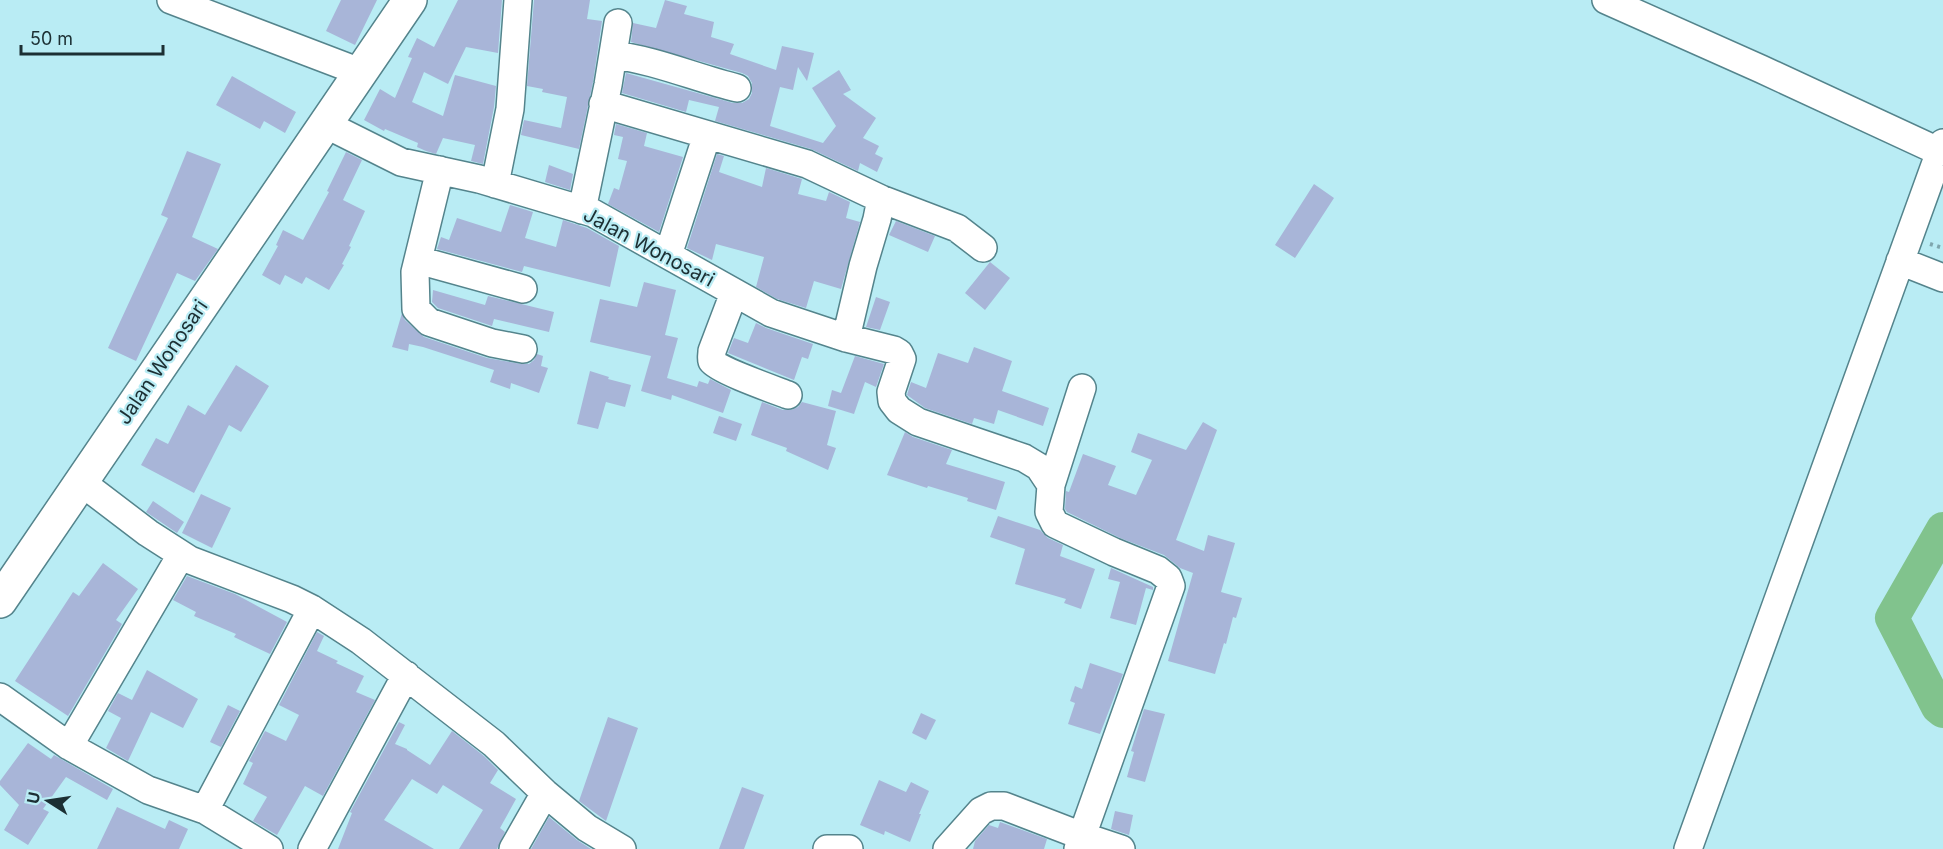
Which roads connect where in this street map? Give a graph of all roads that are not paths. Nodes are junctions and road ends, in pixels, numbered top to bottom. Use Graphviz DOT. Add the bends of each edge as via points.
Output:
graph roads {
  1 [pos="171,0"];
  2 [pos="410,0"];
  3 [pos="518,0"];
  4 [pos="1606,0"];
  5 [pos="618,23"];
  6 [pos="613,55"];
  7 [pos="360,72"];
  8 [pos="737,88"];
  9 [pos="603,104"];
  10 [pos="325,124"];
  11 [pos="707,135"];
  12 [pos="1941,147"];
  13 [pos="441,170"];
  14 [pos="495,184"];
  15 [pos="880,199"];
  16 [pos="582,210"];
  17 [pos="983,248"];
  18 [pos="668,255"];
  19 [pos="418,260"];
  20 [pos="1900,261"];
  21 [pos="1943,278"];
  22 [pos="523,289"];
  23 [pos="734,293"];
  24 [pos="846,338"];
  25 [pos="523,349"];
  26 [pos="1082,388"];
  27 [pos="788,395"];
  28 [pos="81,482"];
  29 [pos="1051,485"];
  30 [pos="181,555"];
  31 [pos="0,601"];
  32 [pos="312,609"];
  33 [pos="406,675"];
  34 [pos="0,697"];
  35 [pos="69,746"];
  36 [pos="545,794"];
  37 [pos="205,810"];
  38 [pos="231,839"];
  39 [pos="1080,842"];
  40 [pos="269,849"];
  41 [pos="312,849"];
  42 [pos="513,849"];
  43 [pos="622,849"];
  44 [pos="827,849"];
  45 [pos="849,849"];
  46 [pos="947,849"];
  47 [pos="1121,849"];
  48 [pos="1688,849"];
  1 -- 7 [label="street"];
  2 -- 7 [label="highway, Jalan Wonosari"];
  3 -- 14 [label="street" via="510,109"];
  4 -- 12 [label="street"];
  5 -- 6 [label="street"];
  6 -- 8 [label="street"];
  6 -- 9 [label="street"];
  7 -- 10 [label="highway, Jalan Wonosari"];
  9 -- 11 [label="street"];
  9 -- 16 [label="street"];
  10 -- 13 [label="street, Jalan Wonosari" via="401,162"];
  10 -- 28 [label="highway, Jalan Wonosari"];
  11 -- 15 [label="street" via="807,164"];
  11 -- 18 [label="street"];
  12 -- 20 [label="street"];
  13 -- 14 [label="street, Jalan Wonosari"];
  13 -- 19 [label="street"];
  14 -- 16 [label="street, Jalan Wonosari"];
  15 -- 17 [label="street" via="957,228"];
  15 -- 24 [label="street"];
  16 -- 18 [label="street, Jalan Wonosari"];
  18 -- 23 [label="street, Jalan Wonosari"];
  19 -- 22 [label="street"];
  19 -- 25 [label="street" via="416,309 429,322"];
  20 -- 21 [label="street"];
  20 -- 48 [label="street"];
  23 -- 24 [label="street, Jalan Wonosari" via="771,313"];
  23 -- 27 [label="street" via="712,351 713,363"];
  24 -- 29 [label="street, Jalan Wonosari" via="894,350 901,356 891,392 899,410 918,422 1024,458 1039,467"];
  26 -- 29 [label="street"];
  28 -- 30 [label="street"];
  28 -- 31 [label="highway, Jalan Wonosari"];
  29 -- 39 [label="street" via="1049,512 1055,524 1158,570 1171,586"];
  30 -- 32 [label="street"];
  30 -- 35 [label="street"];
  32 -- 33 [label="street"];
  32 -- 37 [label="street"];
  33 -- 36 [label="street" via="494,744"];
  33 -- 41 [label="street"];
  34 -- 35 [label="street"];
  35 -- 37 [label="street" via="148,790"];
  36 -- 42 [label="street"];
  36 -- 43 [label="street" via="587,828"];
  37 -- 38 [label="street"];
  38 -- 40 [label="street"];
  39 -- 46 [label="street" via="1004,807 991,806 981,811"];
  39 -- 47 [label="street"];
  44 -- 45 [label="street"];
}
